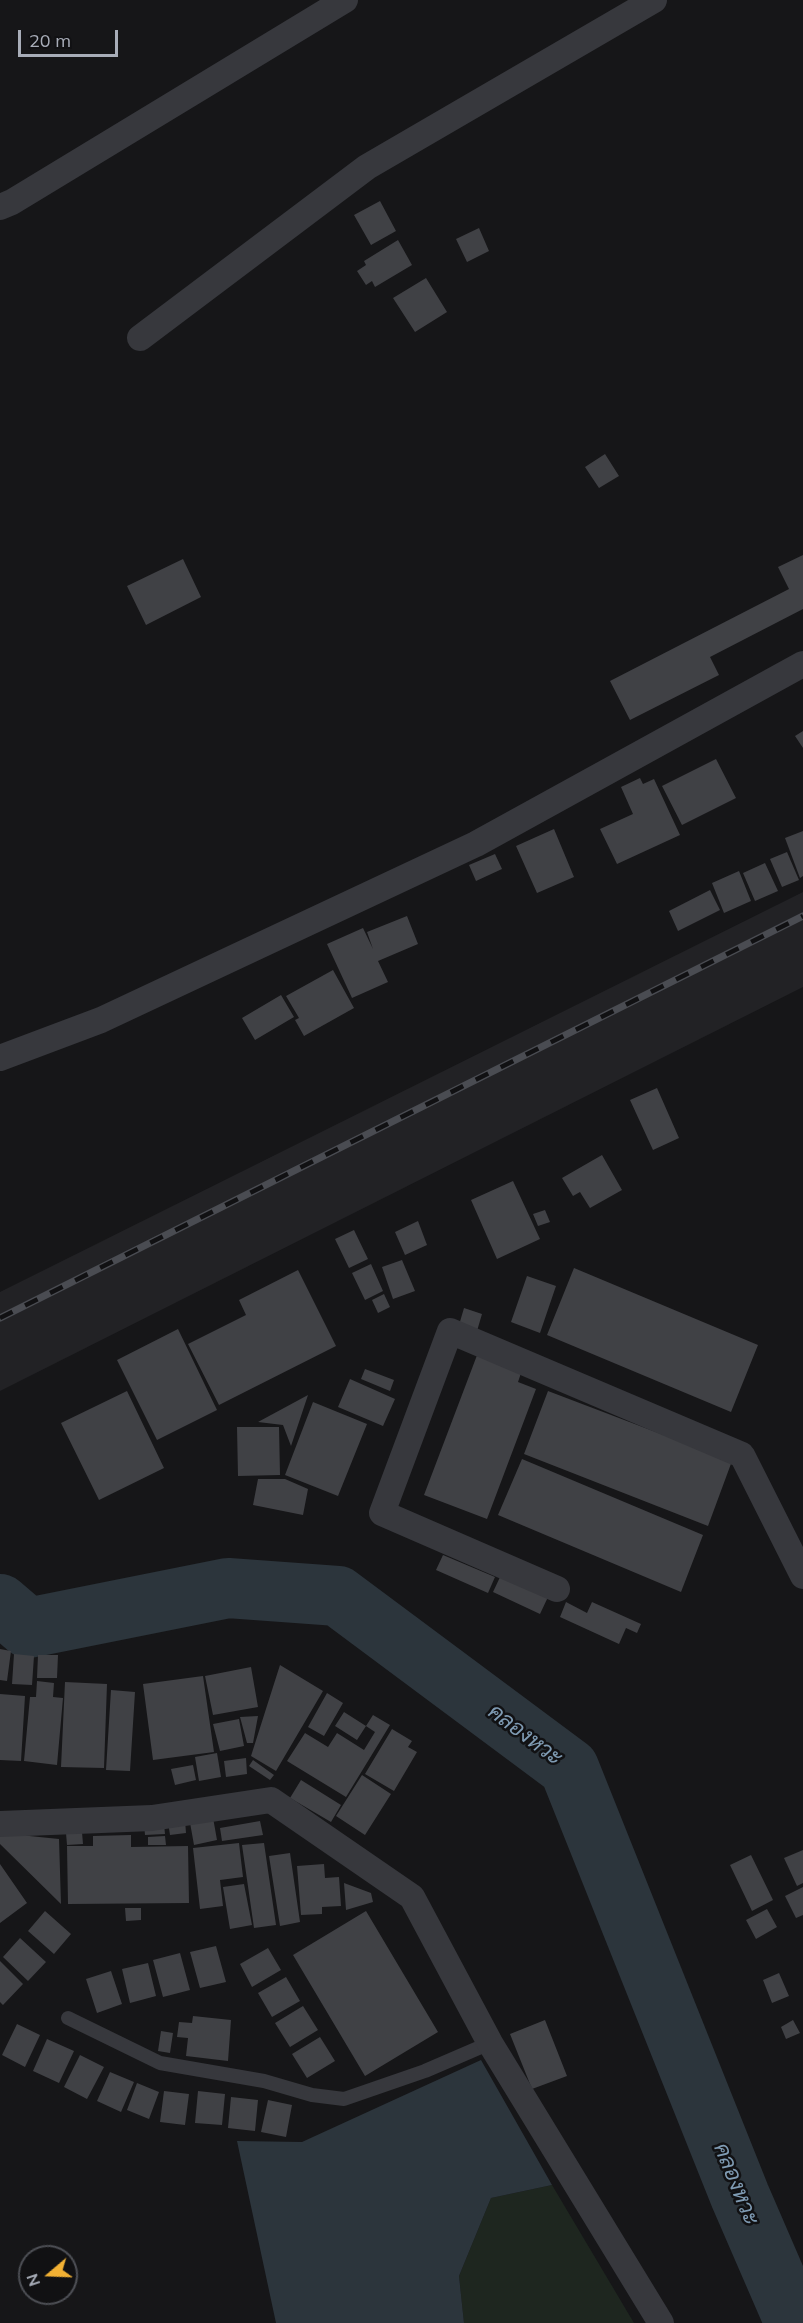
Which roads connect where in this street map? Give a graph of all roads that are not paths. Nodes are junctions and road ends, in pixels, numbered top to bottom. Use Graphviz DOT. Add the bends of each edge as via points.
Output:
graph roads {
  1 [pos="345,0"];
  2 [pos="654,0"];
  3 [pos="0,207"];
  4 [pos="140,338"];
  5 [pos="803,664"];
  6 [pos="0,1058"];
  7 [pos="803,1576"];
  8 [pos="556,1589"];
  9 [pos="0,1824"];
  10 [pos="68,2018"];
  11 [pos="490,2043"];
  12 [pos="660,2323"];
  1 -- 3 [label="street"];
  2 -- 4 [label="street" via="367,167"];
  5 -- 6 [label="street" via="476,844 101,1020"];
  7 -- 8 [label="street" via="742,1455 450,1330 382,1513"];
  9 -- 11 [label="street" via="152,1818 271,1800 412,1897"];
  10 -- 11 [label="lane" via="160,2063 344,2099"];
  11 -- 12 [label="street"];
}
